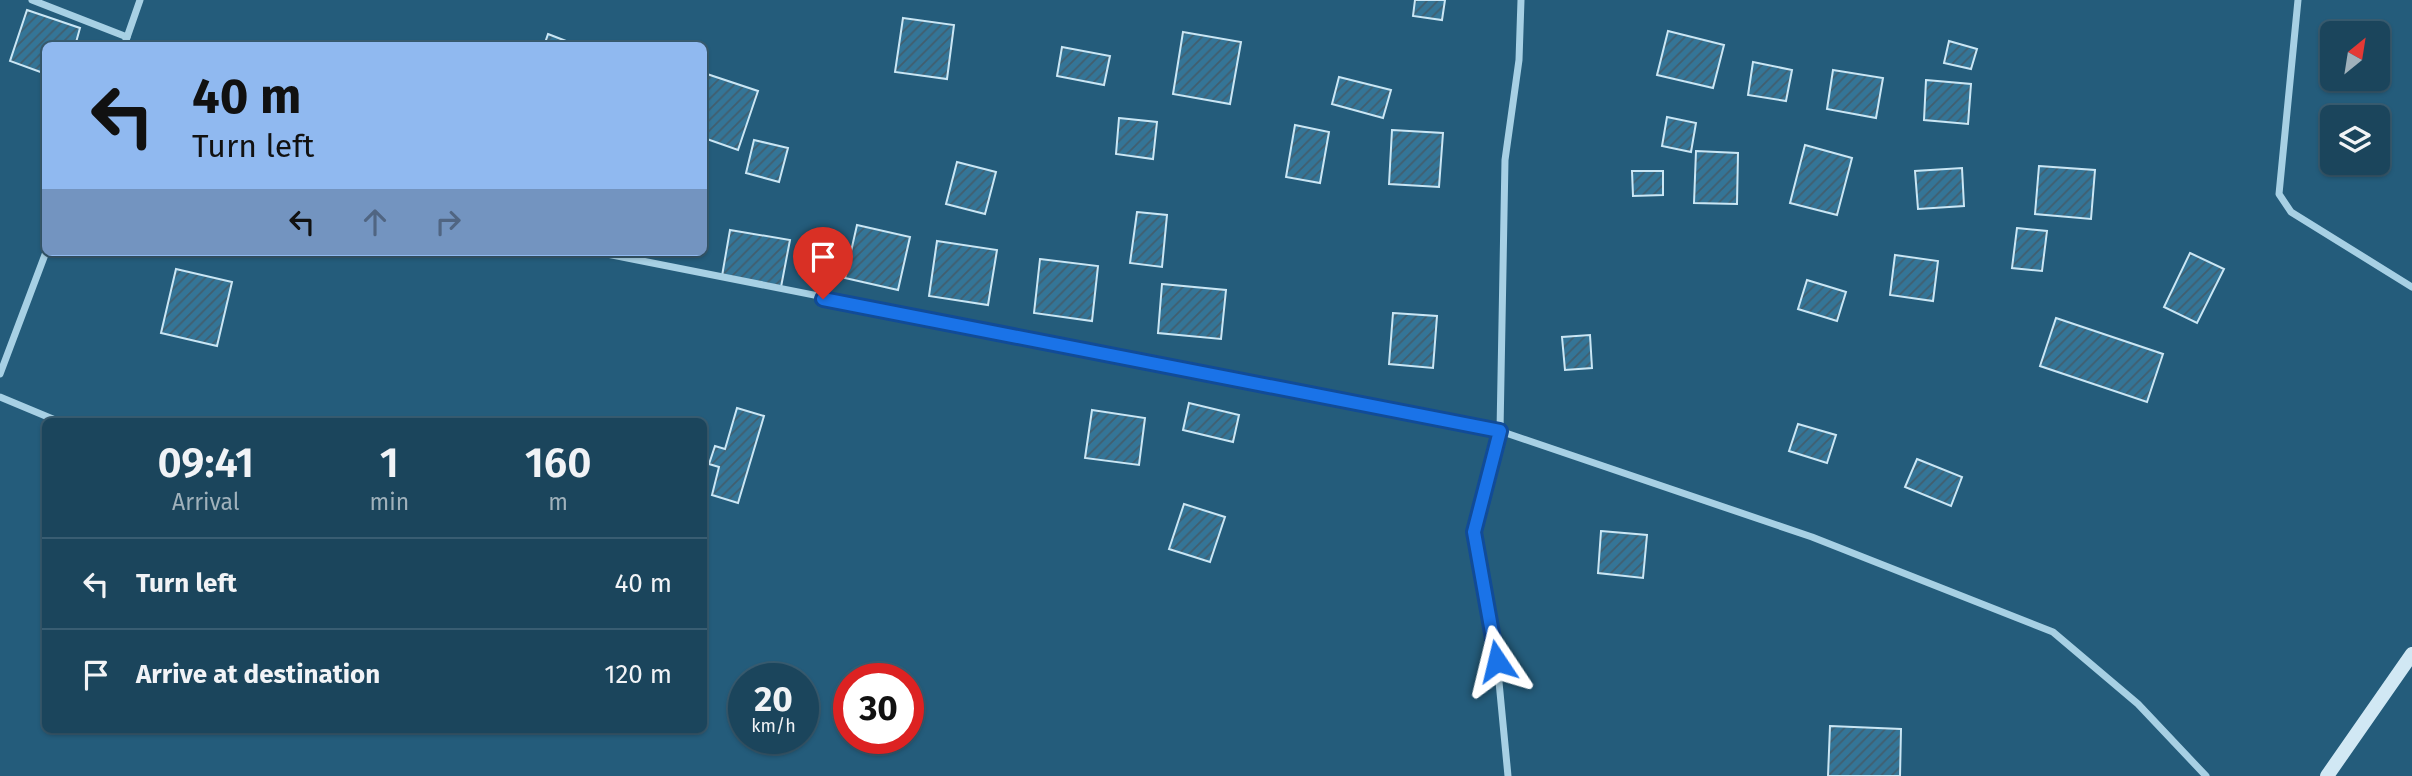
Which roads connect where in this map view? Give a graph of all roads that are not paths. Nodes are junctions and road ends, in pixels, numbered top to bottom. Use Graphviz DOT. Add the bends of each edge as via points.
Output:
graph roads {
  1 [pos="32,0"];
  2 [pos="140,0"];
  3 [pos="1521,0"];
  4 [pos="2298,0"];
  5 [pos="127,37"];
  6 [pos="125,42"];
  7 [pos="44,256"];
  8 [pos="617,256"];
  9 [pos="2412,286"];
  10 [pos="0,374"];
  11 [pos="0,397"];
  12 [pos="50,418"];
  13 [pos="1500,431"];
  14 [pos="2412,654"];
  15 [pos="1508,776"];
  16 [pos="2206,776"];
  17 [pos="2327,776"];
  1 -- 5 [label="street"];
  2 -- 5 [label="street"];
  3 -- 13 [label="street" via="1519,60 1505,160"];
  4 -- 9 [label="street" via="2279,194 2291,212"];
  5 -- 6 [label="street"];
  7 -- 10 [label="street"];
  8 -- 13 [label="street"];
  11 -- 12 [label="street"];
  13 -- 15 [label="street" via="1474,532 1497,661"];
  13 -- 16 [label="street" via="1812,537 2053,632 2138,704"];
  14 -- 17 [label="street"];
}
